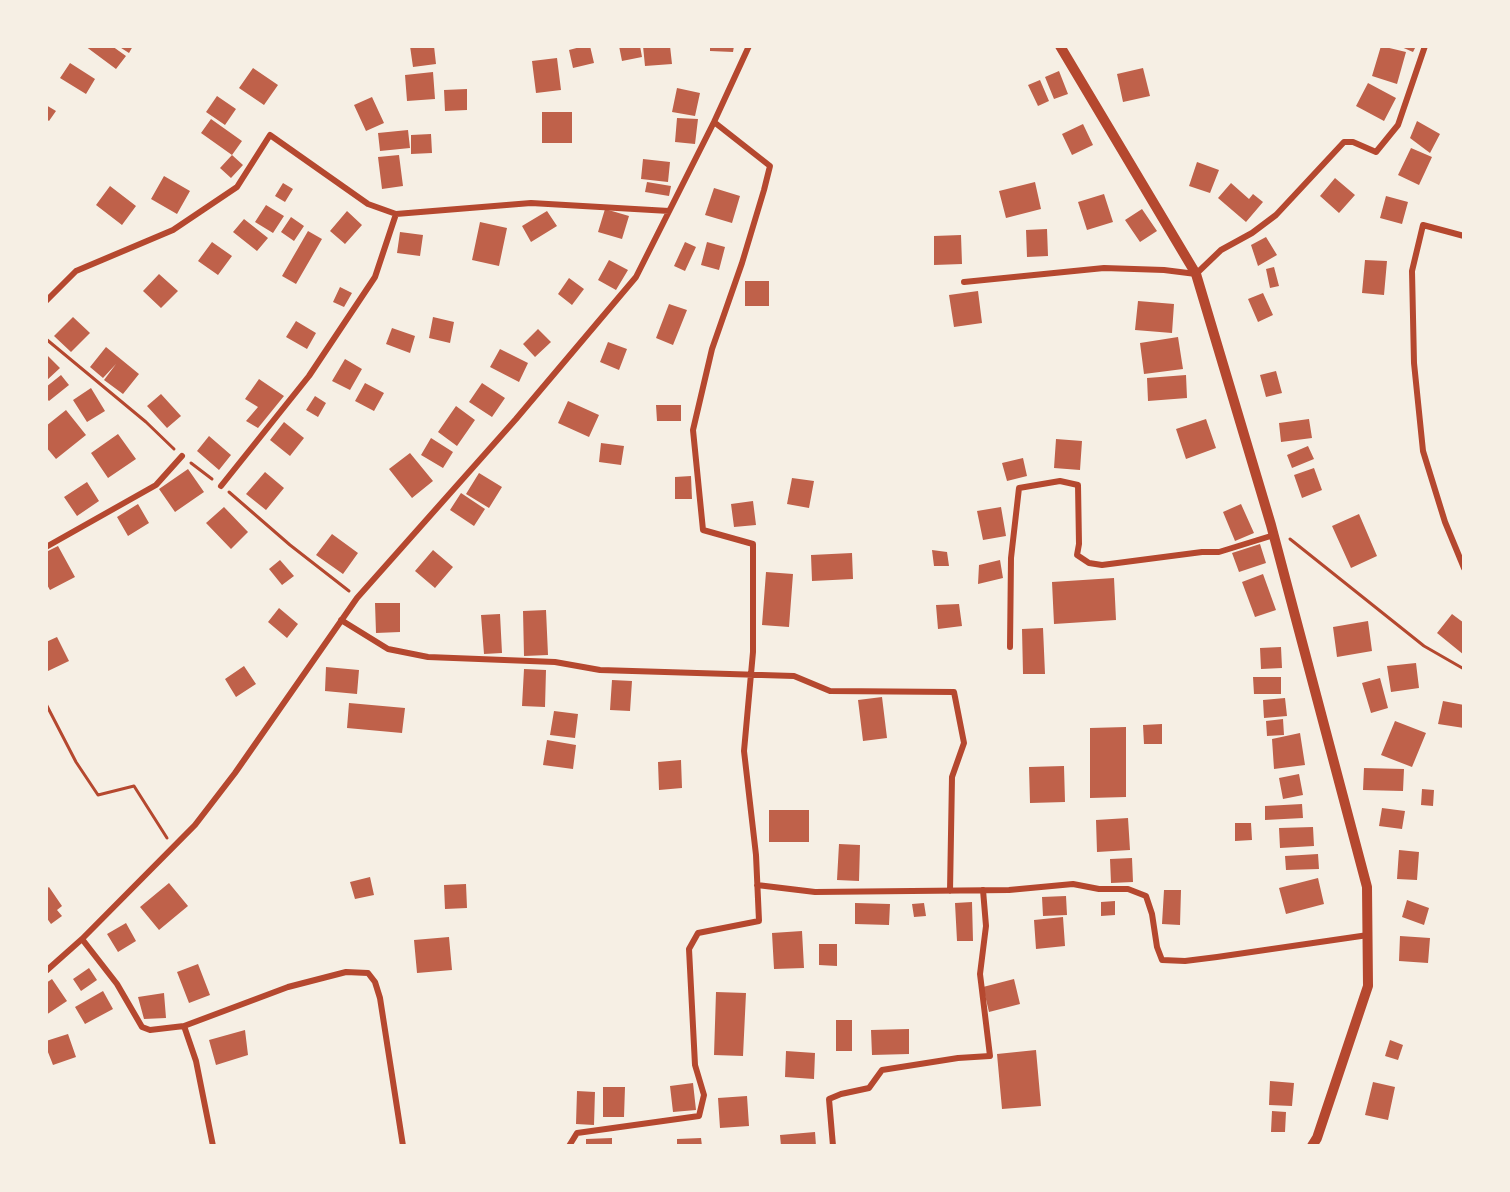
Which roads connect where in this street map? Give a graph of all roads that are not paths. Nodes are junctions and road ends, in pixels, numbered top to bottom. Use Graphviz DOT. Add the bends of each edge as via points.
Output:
graph roads {
  1 [pos="749,46"];
  2 [pos="1060,46"];
  3 [pos="1425,46"];
  4 [pos="714,122"];
  5 [pos="669,211"];
  6 [pos="396,214"];
  7 [pos="1464,236"];
  8 [pos="1196,274"];
  9 [pos="964,282"];
  10 [pos="46,301"];
  11 [pos="182,456"];
  12 [pos="221,486"];
  13 [pos="1273,530"];
  14 [pos="46,547"];
  15 [pos="1464,568"];
  16 [pos="342,620"];
  17 [pos="1010,647"];
  18 [pos="751,674"];
  19 [pos="757,885"];
  20 [pos="983,890"];
  21 [pos="950,891"];
  22 [pos="1368,935"];
  23 [pos="82,939"];
  24 [pos="46,971"];
  25 [pos="184,1026"];
  26 [pos="213,1146"];
  27 [pos="403,1146"];
  28 [pos="569,1146"];
  29 [pos="833,1146"];
  30 [pos="1312,1146"];
  1 -- 4 [label="street"];
  2 -- 8 [label="street"];
  3 -- 8 [label="street" via="1398,125 1376,152 1344,142 1276,215 1221,250"];
  4 -- 5 [label="street"];
  4 -- 18 [label="street" via="770,166 712,349 693,430 703,531 753,544"];
  5 -- 6 [label="street" via="531,203"];
  5 -- 16 [label="street" via="636,277"];
  6 -- 10 [label="street" via="368,204 270,135 237,186 173,230 76,271"];
  6 -- 12 [label="street" via="375,277 309,376"];
  7 -- 15 [label="street" via="1423,225 1412,271 1414,363 1423,451"];
  8 -- 9 [label="street" via="1104,268"];
  8 -- 13 [label="street"];
  11 -- 14 [label="street" via="156,485"];
  13 -- 17 [label="street" via="1219,552 1102,565 1089,563 1077,555 1077,485 1060,481 1019,488 1011,558"];
  13 -- 22 [label="street" via="1367,887"];
  16 -- 18 [label="street" via="388,649 428,657 555,662 600,670"];
  16 -- 23 [label="street" via="195,825"];
  18 -- 19 [label="street" via="744,751"];
  18 -- 21 [label="street" via="794,676 830,692 954,692 964,743 952,777"];
  19 -- 21 [label="street" via="815,892"];
  19 -- 28 [label="street" via="759,921 698,933 689,949 695,1065 704,1095 699,1116 577,1133"];
  20 -- 21 [label="street"];
  20 -- 22 [label="street" via="1073,884 1128,889 1146,896 1162,960 1185,961"];
  20 -- 29 [label="street" via="986,926 980,974 990,1056 882,1070 869,1088 829,1099"];
  22 -- 30 [label="street" via="1368,986"];
  23 -- 24 [label="street"];
  23 -- 25 [label="street" via="117,984 142,1027 150,1030"];
  25 -- 26 [label="street" via="196,1061"];
  25 -- 27 [label="street" via="288,987 346,972 368,974 380,998"];
}
